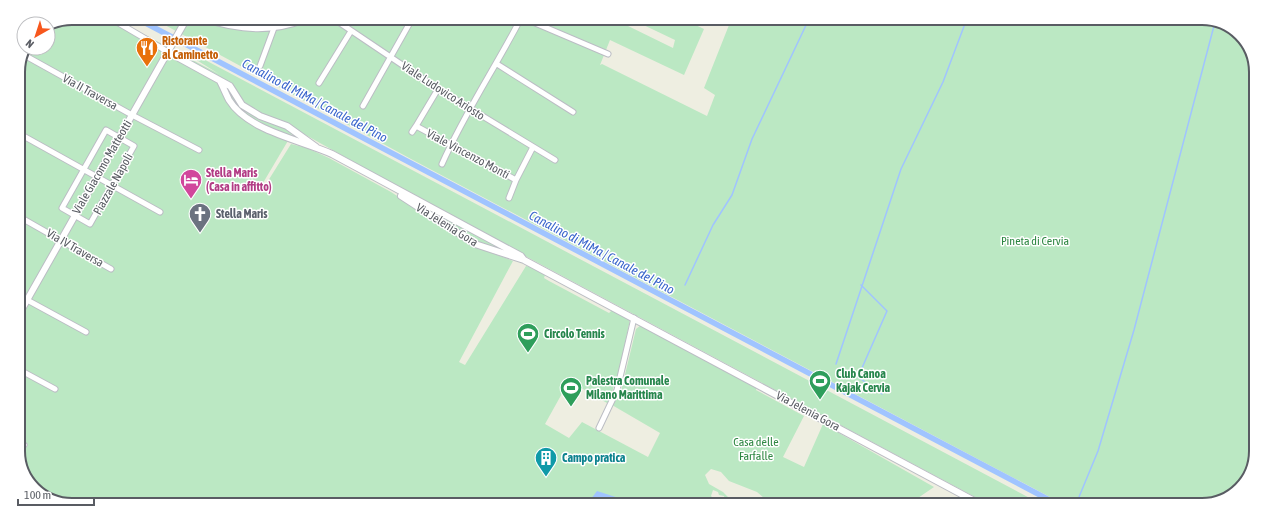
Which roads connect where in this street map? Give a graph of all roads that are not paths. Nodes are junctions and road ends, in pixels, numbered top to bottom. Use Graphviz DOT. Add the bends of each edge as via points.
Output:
graph roads {
  1 [pos="122,25"];
  2 [pos="183,25"];
  3 [pos="229,25"];
  4 [pos="284,25"];
  5 [pos="342,25"];
  6 [pos="409,25"];
  7 [pos="517,25"];
  8 [pos="540,25"];
  9 [pos="274,28"];
  10 [pos="351,31"];
  11 [pos="168,52"];
  12 [pos="608,54"];
  13 [pos="28,57"];
  14 [pos="390,57"];
  15 [pos="497,64"];
  16 [pos="260,66"];
  17 [pos="220,81"];
  18 [pos="318,83"];
  19 [pos="438,89"];
  20 [pos="363,106"];
  21 [pos="470,109"];
  22 [pos="573,112"];
  23 [pos="132,115"];
  24 [pos="416,126"];
  25 [pos="412,132"];
  26 [pos="25,137"];
  27 [pos="119,137"];
  28 [pos="450,145"];
  29 [pos="316,147"];
  30 [pos="533,147"];
  31 [pos="199,150"];
  32 [pos="555,160"];
  33 [pos="442,164"];
  34 [pos="84,169"];
  35 [pos="96,176"];
  36 [pos="375,178"];
  37 [pos="516,180"];
  38 [pos="112,185"];
  39 [pos="509,198"];
  40 [pos="160,212"];
  41 [pos="75,216"];
  42 [pos="25,220"];
  43 [pos="61,240"];
  44 [pos="524,260"];
  45 [pos="111,270"];
  46 [pos="27,300"];
  47 [pos="25,304"];
  48 [pos="634,318"];
  49 [pos="86,332"];
  50 [pos="25,373"];
  51 [pos="55,388"];
  52 [pos="599,428"];
  53 [pos="969,498"];
  1 -- 11 [label="street"];
  2 -- 11 [label="street, Viale Giacomo Matteotti"];
  3 -- 9 [label="street" via="240,28"];
  4 -- 9 [label="street"];
  5 -- 10 [label="street, Viale Ludovico Ariosto"];
  6 -- 14 [label="street"];
  7 -- 15 [label="street"];
  8 -- 12 [label="street"];
  9 -- 16 [label="street"];
  10 -- 14 [label="street, Viale Ludovico Ariosto"];
  10 -- 18 [label="street"];
  11 -- 17 [label="street, Via Jelenia Gora"];
  11 -- 23 [label="street, Viale Giacomo Matteotti"];
  13 -- 23 [label="street, Via II Traversa"];
  14 -- 19 [label="street, Viale Ludovico Ariosto"];
  14 -- 20 [label="street"];
  15 -- 21 [label="street"];
  15 -- 22 [label="street"];
  17 -- 29 [label="street, Via Jelenia Gora" via="230,86 242,105 260,116 287,126"];
  17 -- 29 [label="street, Via Jelenia Gora" via="230,101 243,115 283,137"];
  19 -- 21 [label="street, Viale Ludovico Ariosto"];
  19 -- 24 [label="street, Viale Vincenzo Monti"];
  21 -- 28 [label="street"];
  21 -- 30 [label="street, Viale Ludovico Ariosto"];
  23 -- 27 [label="street, Viale Giacomo Matteotti"];
  23 -- 31 [label="street, Via II Traversa"];
  24 -- 25 [label="street"];
  24 -- 28 [label="street, Viale Vincenzo Monti"];
  26 -- 34 [label="street"];
  27 -- 34 [label="street, Piazzale Napoli" via="106,130"];
  27 -- 35 [label="street, Viale Giacomo Matteotti"];
  27 -- 38 [label="street, Piazzale Napoli" via="134,146"];
  28 -- 33 [label="street"];
  28 -- 37 [label="street, Viale Vincenzo Monti"];
  29 -- 36 [label="street, Via Jelenia Gora"];
  30 -- 32 [label="street, Viale Ludovico Ariosto"];
  30 -- 37 [label="street, Viale Vincenzo Monti"];
  34 -- 35 [label="street"];
  34 -- 41 [label="street, Piazzale Napoli" via="62,208"];
  35 -- 38 [label="street"];
  35 -- 41 [label="street, Viale Giacomo Matteotti"];
  36 -- 44 [label="street, Via Jelenia Gora" via="521,256"];
  36 -- 44 [label="street, Via Jelenia Gora" via="475,244"];
  37 -- 39 [label="street, Viale Vincenzo Monti"];
  38 -- 40 [label="street"];
  38 -- 41 [label="street, Piazzale Napoli" via="90,224"];
  41 -- 43 [label="street, Viale Giacomo Matteotti"];
  42 -- 43 [label="street, Via IV Traversa"];
  43 -- 45 [label="street, Via IV Traversa"];
  43 -- 46 [label="street, Viale Giacomo Matteotti"];
  44 -- 48 [label="street, Via Jelenia Gora"];
  46 -- 47 [label="street, Viale Giacomo Matteotti"];
  46 -- 49 [label="street"];
  48 -- 52 [label="street" via="618,390"];
  48 -- 53 [label="street, Via Jelenia Gora"];
  50 -- 51 [label="street"];
}
